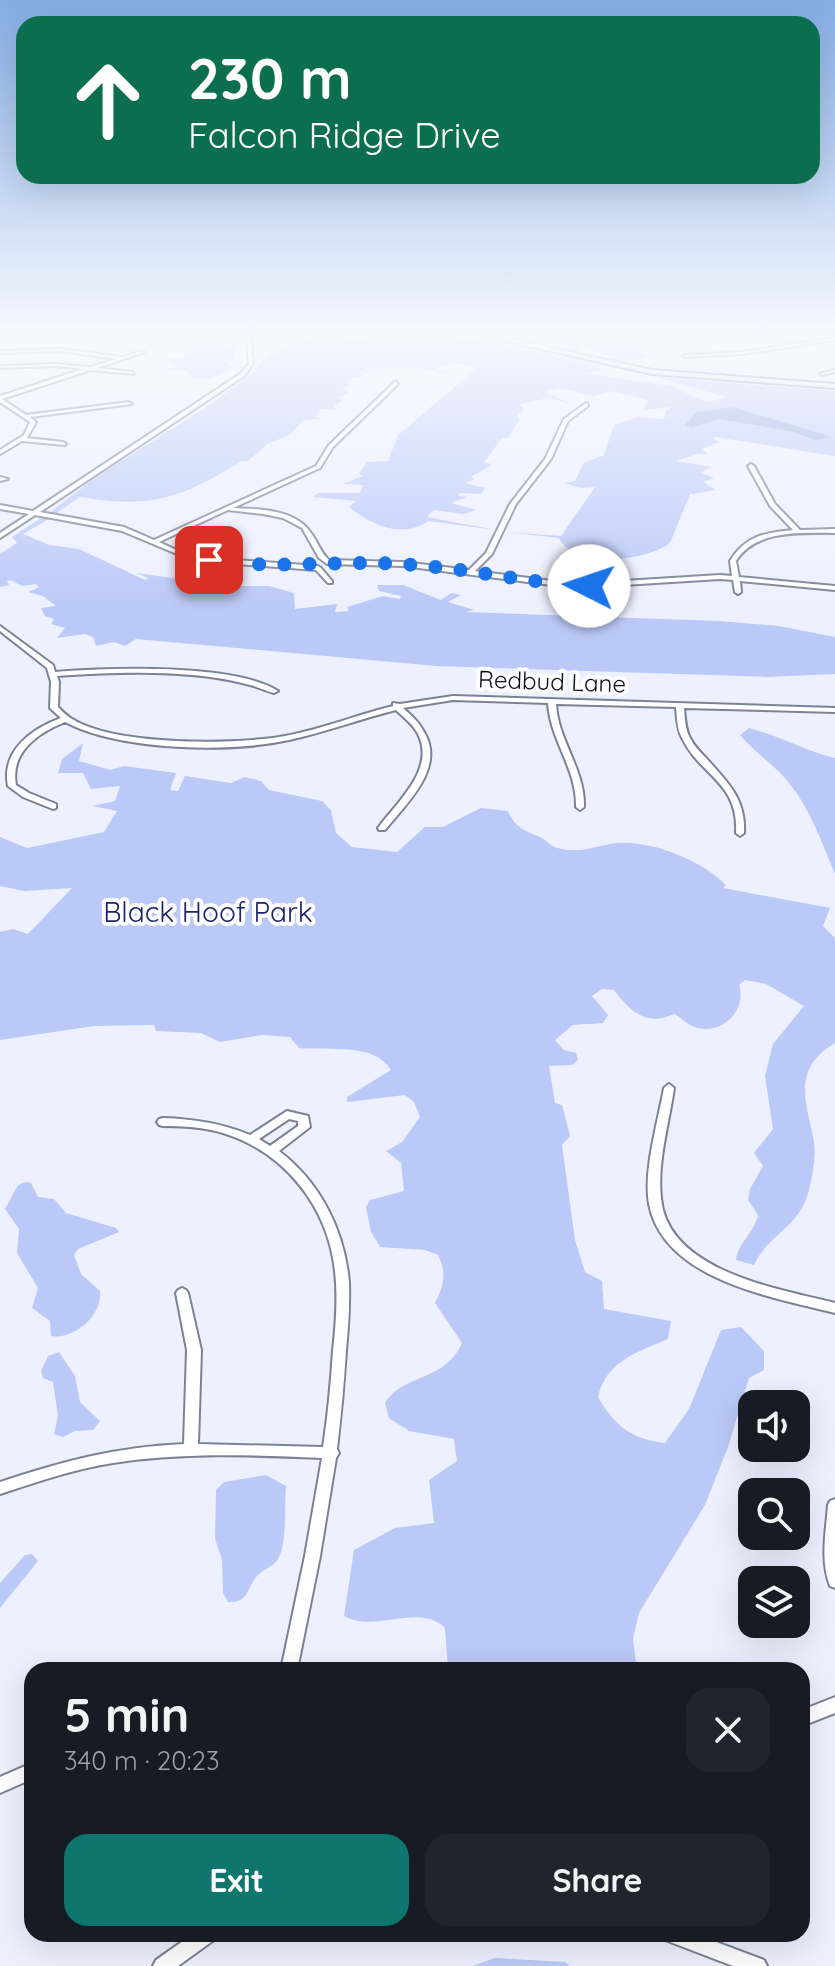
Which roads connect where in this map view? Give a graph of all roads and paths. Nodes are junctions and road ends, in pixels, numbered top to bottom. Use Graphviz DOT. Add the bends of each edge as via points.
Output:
graph roads {
  1 [pos="33,424"];
  2 [pos="169,424"];
  3 [pos="354,424"];
  4 [pos="564,424"];
  5 [pos="22,439"];
  6 [pos="63,444"];
  7 [pos="0,452"];
  8 [pos="751,466"];
  9 [pos="253,500"];
  10 [pos="0,509"];
  11 [pos="229,510"];
  12 [pos="264,512"];
  13 [pos="34,514"];
  14 [pos="835,531"];
  15 [pos="799,532"];
  16 [pos="0,536"];
  17 [pos="154,542"];
  18 [pos="323,565"];
  19 [pos="470,573"];
  20 [pos="736,578"];
  21 [pos="330,582"];
  22 [pos="835,588"];
  23 [pos="738,592"];
  24 [pos="0,628"];
  25 [pos="53,674"];
  26 [pos="274,691"];
  27 [pos="552,702"];
  28 [pos="396,705"];
  29 [pos="680,705"];
  30 [pos="835,710"];
  31 [pos="63,720"];
  32 [pos="273,741"];
  33 [pos="278,751"];
  34 [pos="53,806"];
  35 [pos="580,807"];
  36 [pos="382,828"];
  37 [pos="740,833"];
  38 [pos="669,1088"];
  39 [pos="163,1122"];
  40 [pos="254,1137"];
  41 [pos="272,1150"];
  42 [pos="182,1293"];
  43 [pos="835,1308"];
  44 [pos="191,1450"];
  45 [pos="332,1453"];
  46 [pos="0,1488"];
  47 [pos="835,1505"];
  48 [pos="835,1581"];
  49 [pos="291,1662"];
  50 [pos="835,1705"];
  51 [pos="810,1715"];
  52 [pos="24,1774"];
  53 [pos="0,1785"];
  54 [pos="196,1942"];
  55 [pos="693,1942"];
  56 [pos="162,1966"];
  57 [pos="758,1966"];
  1 -- 5 [label="street"];
  2 -- 13 [label="street"];
  3 -- 9 [label="street" via="318,467"];
  4 -- 19 [label="street" via="548,459 513,504 489,554"];
  5 -- 6 [label="street"];
  5 -- 7 [label="street"];
  8 -- 15 [label="street" via="772,505"];
  9 -- 11 [label="street"];
  9 -- 12 [label="street"];
  10 -- 13 [label="street"];
  11 -- 12 [label="street"];
  11 -- 17 [label="street"];
  12 -- 18 [label="street" via="308,531"];
  13 -- 16 [label="street"];
  13 -- 17 [label="street" via="124,529"];
  14 -- 15 [label="street"];
  15 -- 20 [label="street" via="766,537 740,549 733,561"];
  17 -- 18 [label="street" via="209,560"];
  18 -- 19 [label="street" via="403,564"];
  18 -- 21 [label="street"];
  19 -- 20 [label="street" via="589,586"];
  20 -- 22 [label="street"];
  20 -- 23 [label="street"];
  24 -- 25 [label="street" via="42,659"];
  25 -- 26 [label="street" via="140,672 239,680"];
  25 -- 31 [label="street" via="52,703"];
  27 -- 28 [label="street, Redbud Lane" via="453,698"];
  27 -- 29 [label="street, Redbud Lane"];
  27 -- 35 [label="street" via="552,725 579,785"];
  28 -- 32 [label="street, Redbud Lane"];
  28 -- 36 [label="street" via="422,734 428,757 419,780"];
  29 -- 30 [label="street, Redbud Lane"];
  29 -- 37 [label="street" via="688,742 736,801"];
  31 -- 32 [label="street, Redbud Lane" via="117,738"];
  31 -- 34 [label="street" via="17,741 3,765 14,788"];
  32 -- 33 [label="street"];
  38 -- 43 [label="street" via="655,1190 660,1220 671,1238 683,1252 725,1277"];
  39 -- 40 [label="street" via="210,1123"];
  40 -- 41 [label="street"];
  40 -- 41 [label="street" via="287,1115 304,1119 304,1127"];
  41 -- 45 [label="street" via="303,1181 320,1208 339,1257 343,1309"];
  42 -- 44 [label="street" via="194,1350"];
  44 -- 45 [label="street"];
  44 -- 46 [label="street" via="111,1457"];
  45 -- 49 [label="street"];
  47 -- 48 [label="street"];
  50 -- 51 [label="street"];
  52 -- 53 [label="street"];
  54 -- 56 [label="street"];
  55 -- 57 [label="street"];
}
